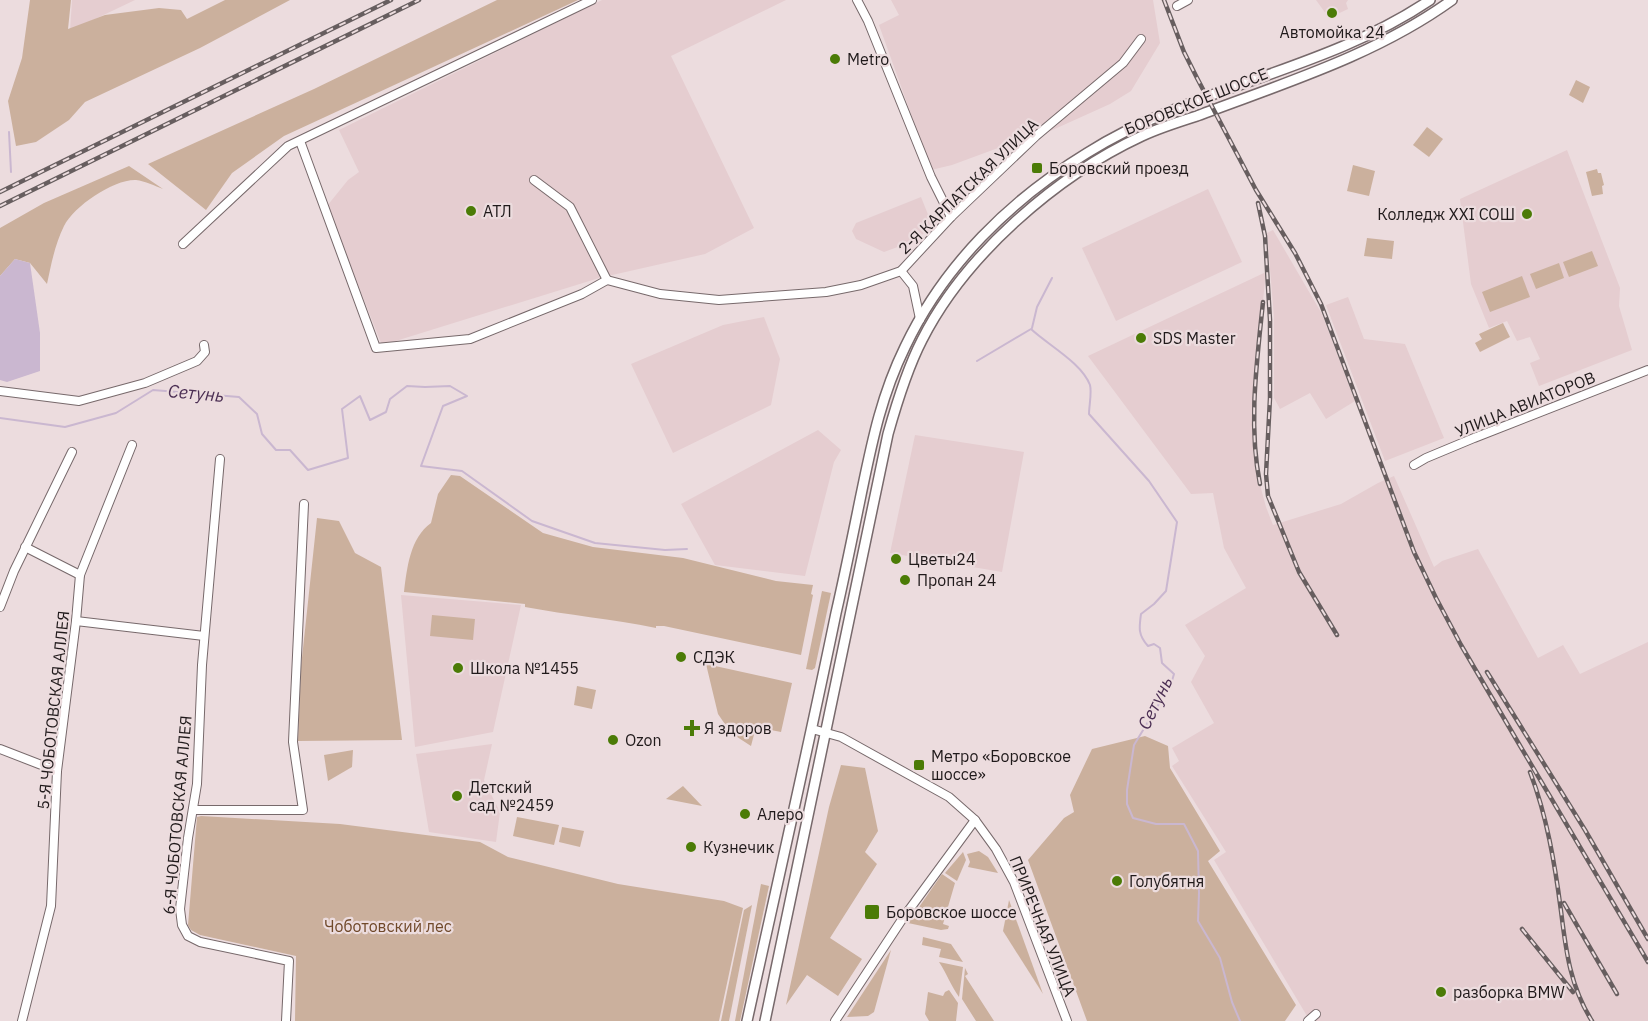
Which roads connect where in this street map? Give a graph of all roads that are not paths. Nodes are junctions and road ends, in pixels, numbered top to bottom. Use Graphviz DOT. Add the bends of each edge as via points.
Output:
graph roads {
  1 [pos="592,0"];
  2 [pos="857,0"];
  3 [pos="1188,0"];
  4 [pos="1430,0"];
  5 [pos="1452,0"];
  6 [pos="1177,6"];
  7 [pos="1141,39"];
  8 [pos="300,141"];
  9 [pos="534,180"];
  10 [pos="951,217"];
  11 [pos="183,244"];
  12 [pos="901,271"];
  13 [pos="607,280"];
  14 [pos="920,319"];
  15 [pos="204,345"];
  16 [pos="1648,370"];
  17 [pos="0,391"];
  18 [pos="132,445"];
  19 [pos="72,452"];
  20 [pos="220,459"];
  21 [pos="1414,465"];
  22 [pos="304,504"];
  23 [pos="25,547"];
  24 [pos="80,575"];
  25 [pos="0,607"];
  26 [pos="76,621"];
  27 [pos="204,636"];
  28 [pos="813,729"];
  29 [pos="827,733"];
  30 [pos="0,749"];
  31 [pos="57,771"];
  32 [pos="193,810"];
  33 [pos="975,820"];
  34 [pos="1316,1014"];
  35 [pos="22,1021"];
  36 [pos="286,1021"];
  37 [pos="747,1021"];
  38 [pos="765,1021"];
  39 [pos="835,1021"];
  40 [pos="1067,1021"];
  41 [pos="1308,1021"];
  1 -- 8 [label="street"];
  2 -- 10 [label="street"];
  3 -- 6 [label="street"];
  4 -- 14 [label="main road, БОРОВСКОЕ ШОССЕ" via="1353,42 1153,118 1085,154 998,219 948,277"];
  5 -- 29 [label="main road, БОРОВСКОЕ ШОССЕ" via="1365,51 1122,146 1043,198 974,265 922,340 895,410"];
  7 -- 10 [label="street, 2-Я КАРПАТСКАЯ УЛИЦА" via="1123,63 1036,136"];
  8 -- 11 [label="street" via="288,146"];
  8 -- 13 [label="street" via="376,348 470,339"];
  9 -- 13 [label="street" via="570,207"];
  10 -- 12 [label="street, 2-Я КАРПАТСКАЯ УЛИЦА"];
  12 -- 13 [label="street, 2-Я КАРПАТСКАЯ УЛИЦА" via="826,292 719,300 660,294"];
  12 -- 14 [label="street" via="913,286"];
  14 -- 28 [label="main road, БОРОВСКОЕ ШОССЕ" via="898,362 876,423"];
  15 -- 17 [label="street" via="205,352 197,362 146,383 79,401"];
  16 -- 21 [label="street, УЛИЦА АВИАТОРОВ"];
  18 -- 24 [label="street, 5-Я ЧОБОТОВСКАЯ АЛЛЕЯ"];
  19 -- 23 [label="street"];
  20 -- 27 [label="street, 6-Я ЧОБОТОВСКАЯ АЛЛЕЯ"];
  22 -- 32 [label="street" via="293,742 303,810"];
  23 -- 24 [label="street"];
  23 -- 25 [label="street"];
  24 -- 26 [label="street, 5-Я ЧОБОТОВСКАЯ АЛЛЕЯ"];
  26 -- 27 [label="street"];
  26 -- 31 [label="street, 5-Я ЧОБОТОВСКАЯ АЛЛЕЯ"];
  27 -- 32 [label="street, 6-Я ЧОБОТОВСКАЯ АЛЛЕЯ"];
  28 -- 29 [label="street, ПРИРЕЧНАЯ УЛИЦА"];
  28 -- 37 [label="main road, БОРОВСКОЕ ШОССЕ"];
  29 -- 33 [label="street, ПРИРЕЧНАЯ УЛИЦА" via="950,797"];
  29 -- 38 [label="main road, БОРОВСКОЕ ШОССЕ"];
  30 -- 31 [label="street"];
  31 -- 35 [label="street, 5-Я ЧОБОТОВСКАЯ АЛЛЕЯ" via="51,906"];
  32 -- 36 [label="street, 6-Я ЧОБОТОВСКАЯ АЛЛЕЯ" via="180,909 182,925 188,936 200,942 289,961"];
  33 -- 39 [label="street" via="903,918"];
  33 -- 40 [label="street, ПРИРЕЧНАЯ УЛИЦА" via="1014,882"];
  34 -- 41 [label="street"];
}
